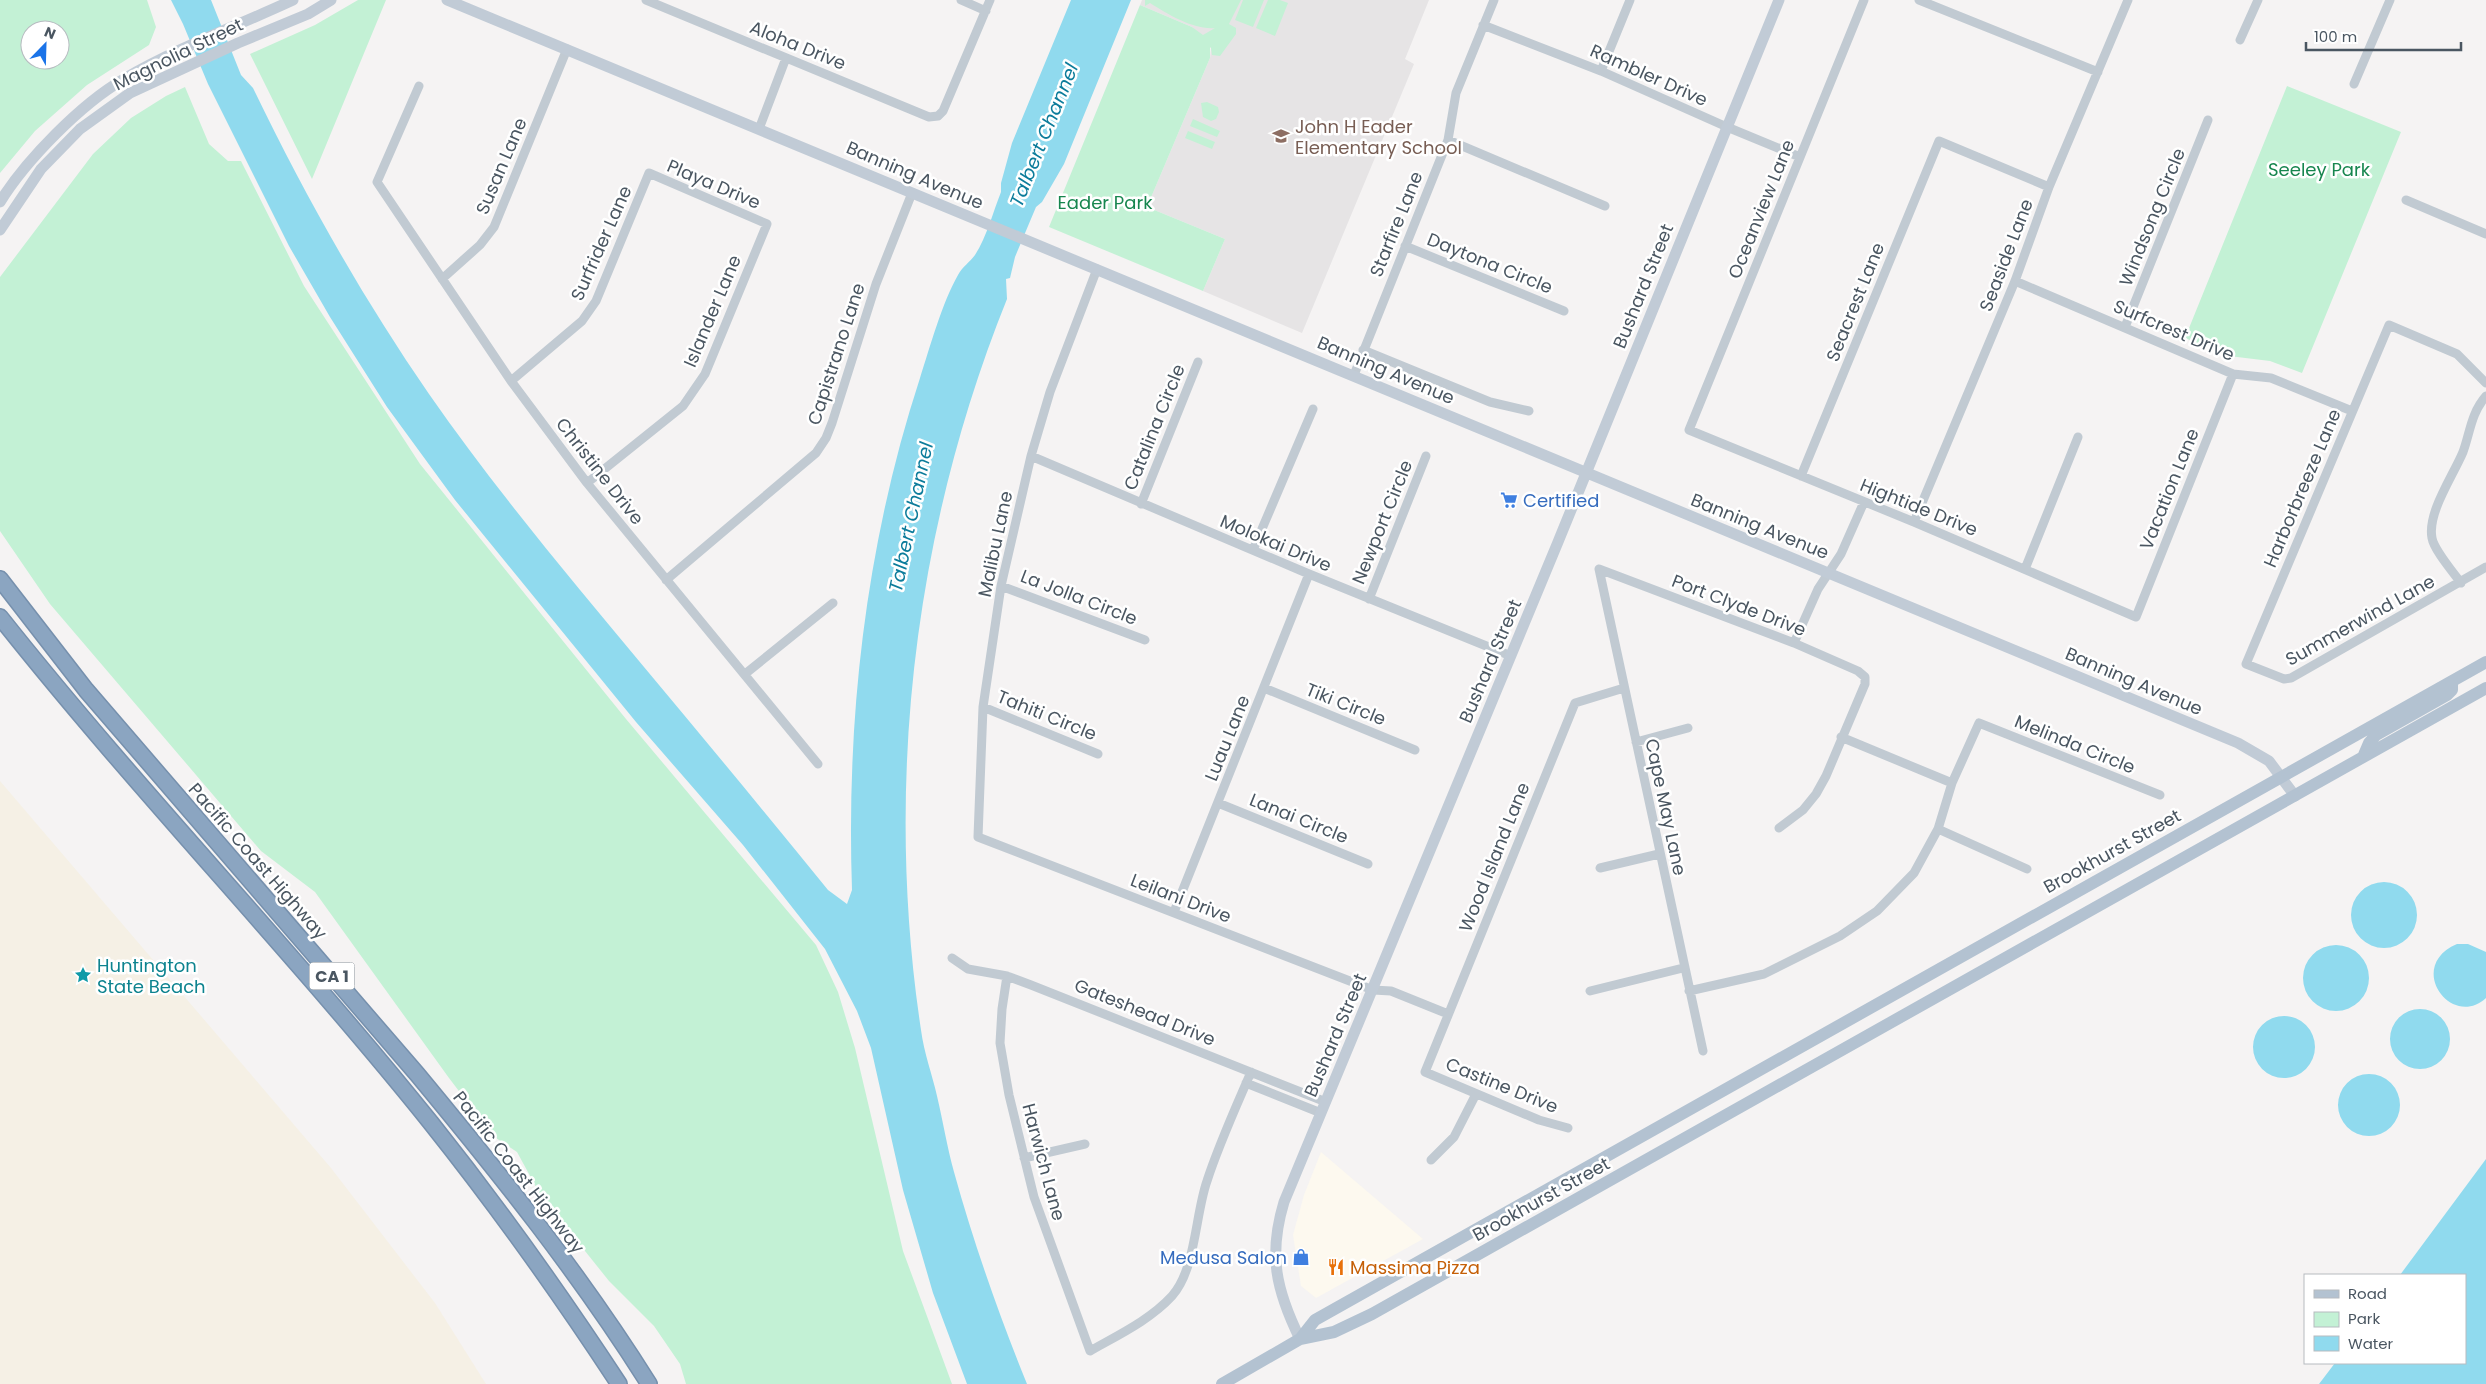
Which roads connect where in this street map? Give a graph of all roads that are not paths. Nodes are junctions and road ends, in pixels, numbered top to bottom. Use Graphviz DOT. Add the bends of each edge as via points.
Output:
graph roads {
  1 [pos="293,0"];
  2 [pos="331,0"];
  3 [pos="447,0"];
  4 [pos="646,0"];
  5 [pos="961,0"];
  6 [pos="990,0"];
  7 [pos="1494,0"];
  8 [pos="1630,0"];
  9 [pos="1779,0"];
  10 [pos="1864,0"];
  11 [pos="1919,0"];
  12 [pos="2128,0"];
  13 [pos="2258,0"];
  14 [pos="2390,0"];
  15 [pos="986,10"];
  16 [pos="1483,25"];
  17 [pos="2240,40"];
  18 [pos="567,49"];
  19 [pos="786,58"];
  20 [pos="1601,71"];
  21 [pos="2098,72"];
  22 [pos="2354,84"];
  23 [pos="419,86"];
  24 [pos="2208,120"];
  25 [pos="1727,127"];
  26 [pos="759,130"];
  27 [pos="1448,140"];
  28 [pos="1800,157"];
  29 [pos="649,173"];
  30 [pos="2049,187"];
  31 [pos="912,192"];
  32 [pos="2406,200"];
  33 [pos="0,202"];
  34 [pos="1605,206"];
  35 [pos="767,224"];
  36 [pos="0,230"];
  37 [pos="2486,234"];
  38 [pos="1405,246"];
  39 [pos="1097,269"];
  40 [pos="442,279"];
  41 [pos="2015,280"];
  42 [pos="1564,311"];
  43 [pos="2125,327"];
  44 [pos="1363,350"];
  45 [pos="1198,362"];
  46 [pos="2233,374"];
  47 [pos="1354,375"];
  48 [pos="510,381"];
  49 [pos="2486,384"];
  50 [pos="2486,396"];
  51 [pos="1313,410"];
  52 [pos="1529,411"];
  53 [pos="2352,411"];
  54 [pos="1688,430"];
  55 [pos="2078,437"];
  56 [pos="1031,456"];
  57 [pos="1426,456"];
  58 [pos="1586,473"];
  59 [pos="1801,476"];
  60 [pos="587,483"];
  61 [pos="1864,502"];
  62 [pos="1141,504"];
  63 [pos="1914,522"];
  64 [pos="1254,550"];
  65 [pos="2486,567"];
  66 [pos="1599,569"];
  67 [pos="2025,569"];
  68 [pos="1829,573"];
  69 [pos="1309,574"];
  70 [pos="0,579"];
  71 [pos="666,580"];
  72 [pos="2460,583"];
  73 [pos="1001,586"];
  74 [pos="1369,599"];
  75 [pos="833,603"];
  76 [pos="2136,616"];
  77 [pos="0,617"];
  78 [pos="1145,640"];
  79 [pos="1794,643"];
  80 [pos="1511,656"];
  81 [pos="2486,662"];
  82 [pos="2246,664"];
  83 [pos="745,674"];
  84 [pos="2452,682"];
  85 [pos="1264,688"];
  86 [pos="1624,688"];
  87 [pos="2486,688"];
  88 [pos="983,707"];
  89 [pos="1688,728"];
  90 [pos="1841,737"];
  91 [pos="1636,742"];
  92 [pos="1415,750"];
  93 [pos="1098,754"];
  94 [pos="2363,757"];
  95 [pos="818,764"];
  96 [pos="2281,776"];
  97 [pos="1952,783"];
  98 [pos="2160,796"];
  99 [pos="2295,796"];
  100 [pos="1218,803"];
  101 [pos="1779,828"];
  102 [pos="1938,829"];
  103 [pos="978,837"];
  104 [pos="1659,854"];
  105 [pos="1368,864"];
  106 [pos="1600,868"];
  107 [pos="2028,869"];
  108 [pos="1174,912"];
  109 [pos="952,958"];
  110 [pos="1683,968"];
  111 [pos="1007,976"];
  112 [pos="1373,990"];
  113 [pos="1590,990"];
  114 [pos="1689,991"];
  115 [pos="1448,1014"];
  116 [pos="1703,1051"];
  117 [pos="1251,1072"];
  118 [pos="1425,1072"];
  119 [pos="1757,1072"];
  120 [pos="1246,1083"];
  121 [pos="1768,1092"];
  122 [pos="1476,1094"];
  123 [pos="1326,1102"];
  124 [pos="1321,1113"];
  125 [pos="1568,1128"];
  126 [pos="1085,1144"];
  127 [pos="1024,1158"];
  128 [pos="1430,1160"];
  129 [pos="1300,1339"];
  130 [pos="619,1384"];
  131 [pos="649,1384"];
  132 [pos="1222,1384"];
  1 -- 33 [label="street, Magnolia Street" via="123,80 97,98 28,164"];
  2 -- 36 [label="street, Magnolia Street" via="308,14 130,93 80,129 41,169"];
  3 -- 18 [label="street, Banning Avenue"];
  4 -- 19 [label="street, Aloha Drive"];
  5 -- 15 [label="street"];
  6 -- 15 [label="street"];
  7 -- 16 [label="street, Starfire Lane"];
  8 -- 20 [label="street"];
  9 -- 25 [label="street, Bushard Street"];
  10 -- 28 [label="street, Oceanview Lane"];
  11 -- 21 [label="street"];
  12 -- 21 [label="street, Seaside Lane"];
  13 -- 17 [label="street"];
  14 -- 22 [label="street"];
  15 -- 19 [label="street, Aloha Drive" via="938,116 929,117"];
  16 -- 20 [label="street, Rambler Drive"];
  16 -- 27 [label="street, Starfire Lane" via="1456,93"];
  18 -- 26 [label="street, Banning Avenue"];
  18 -- 40 [label="street, Susan Lane" via="494,227 480,245"];
  19 -- 26 [label="street"];
  20 -- 25 [label="street, Rambler Drive"];
  21 -- 30 [label="street, Seaside Lane"];
  23 -- 40 [label="street, Christine Drive" via="377,182"];
  24 -- 43 [label="street, Windsong Circle"];
  25 -- 28 [label="street, Rambler Drive"];
  25 -- 58 [label="street, Bushard Street"];
  26 -- 31 [label="street, Banning Avenue"];
  27 -- 34 [label="street"];
  27 -- 38 [label="street, Starfire Lane"];
  28 -- 54 [label="street, Oceanview Lane"];
  29 -- 35 [label="street, Playa Drive"];
  29 -- 48 [label="street, Surfrider Lane" via="596,300 582,321"];
  30 -- 41 [label="street, Seaside Lane"];
  30 -- 59 [label="street, Seacrest Lane" via="1939,141"];
  31 -- 39 [label="street, Banning Avenue"];
  31 -- 71 [label="street, Capistrano Lane" via="876,284 822,446"];
  32 -- 37 [label="street"];
  35 -- 60 [label="street, Islander Lane" via="705,374 683,406"];
  38 -- 42 [label="street, Daytona Circle"];
  38 -- 44 [label="street, Starfire Lane"];
  39 -- 47 [label="street, Banning Avenue"];
  39 -- 56 [label="street, Malibu Lane" via="1050,392"];
  40 -- 48 [label="street, Christine Drive"];
  41 -- 43 [label="street, Surfcrest Drive"];
  41 -- 63 [label="street, Seaside Lane"];
  43 -- 46 [label="street, Surfcrest Drive"];
  44 -- 47 [label="street, Starfire Lane"];
  44 -- 52 [label="street, Banning Avenue" via="1490,402"];
  45 -- 62 [label="street, Catalina Circle"];
  46 -- 53 [label="street, Surfcrest Drive" via="2271,378"];
  46 -- 76 [label="street, Vacation Lane"];
  47 -- 58 [label="street, Banning Avenue"];
  48 -- 60 [label="street, Christine Drive"];
  49 -- 53 [label="street, Harborbreeze Lane" via="2456,354 2389,325"];
  50 -- 72 [label="street" via="2475,413 2463,451 2431,525 2432,539"];
  51 -- 64 [label="street"];
  53 -- 82 [label="street, Harborbreeze Lane"];
  54 -- 59 [label="street, Hightide Drive"];
  55 -- 67 [label="street"];
  56 -- 62 [label="street, Molokai Drive"];
  56 -- 73 [label="street, Malibu Lane"];
  57 -- 74 [label="street, Newport Circle"];
  58 -- 68 [label="street, Banning Avenue"];
  58 -- 80 [label="street, Bushard Street"];
  59 -- 61 [label="street, Hightide Drive"];
  60 -- 71 [label="street, Christine Drive"];
  61 -- 63 [label="street, Hightide Drive"];
  61 -- 68 [label="street"];
  62 -- 64 [label="street, Molokai Drive"];
  63 -- 67 [label="street, Hightide Drive"];
  64 -- 69 [label="street, Molokai Drive"];
  65 -- 72 [label="street, Summerwind Lane"];
  66 -- 79 [label="street, Port Clyde Drive"];
  66 -- 86 [label="street, Cape May Lane"];
  67 -- 76 [label="street, Hightide Drive"];
  68 -- 79 [label="street" via="1818,589"];
  68 -- 96 [label="street, Banning Avenue" via="2238,743 2269,761"];
  69 -- 74 [label="street, Molokai Drive"];
  69 -- 85 [label="street, Luau Lane"];
  70 -- 131 [label="highway, Pacific Coast Highway / CA 1" via="86,690 467,1134 581,1284"];
  71 -- 83 [label="street, Christine Drive"];
  72 -- 82 [label="street, Summerwind Lane" via="2291,678 2284,679"];
  73 -- 78 [label="street, La Jolla Circle"];
  73 -- 88 [label="street, Malibu Lane"];
  74 -- 80 [label="street, Molokai Drive"];
  75 -- 83 [label="street"];
  77 -- 130 [label="highway, CA 1" via="435,1128 520,1238"];
  79 -- 90 [label="street, Port Clyde Drive" via="1865,677"];
  80 -- 112 [label="street, Bushard Street"];
  81 -- 84 [label="main road, Brookhurst Street"];
  83 -- 95 [label="street, Christine Drive"];
  84 -- 94 [label="main road" via="2452,690 2447,695 2376,735"];
  84 -- 96 [label="main road, Brookhurst Street"];
  85 -- 92 [label="street, Tiki Circle"];
  85 -- 100 [label="street, Luau Lane"];
  86 -- 91 [label="street, Cape May Lane"];
  86 -- 115 [label="street, Wood Island Lane" via="1575,703"];
  87 -- 94 [label="main road, Brookhurst Street"];
  88 -- 93 [label="street, Tahiti Circle"];
  88 -- 103 [label="street, Malibu Lane"];
  89 -- 91 [label="street"];
  90 -- 97 [label="street"];
  90 -- 101 [label="street" via="1816,794"];
  91 -- 104 [label="street, Cape May Lane"];
  94 -- 99 [label="main road, Brookhurst Street"];
  96 -- 99 [label="street, Banning Avenue"];
  96 -- 119 [label="main road, Brookhurst Street"];
  97 -- 98 [label="street, Melinda Circle" via="1979,723"];
  97 -- 102 [label="street"];
  99 -- 121 [label="main road, Brookhurst Street"];
  100 -- 105 [label="street, Lanai Circle"];
  100 -- 108 [label="street, Luau Lane"];
  102 -- 107 [label="street"];
  102 -- 114 [label="street" via="1914,873 1877,911 1840,936 1764,974"];
  103 -- 108 [label="street, Leilani Drive"];
  104 -- 106 [label="street"];
  104 -- 110 [label="street, Cape May Lane"];
  108 -- 112 [label="street, Leilani Drive"];
  109 -- 111 [label="street, Gateshead Drive" via="968,969"];
  110 -- 113 [label="street"];
  110 -- 114 [label="street, Cape May Lane"];
  111 -- 117 [label="street, Gateshead Drive"];
  111 -- 127 [label="street, Harwich Lane" via="1000,1043"];
  112 -- 115 [label="street, Leilani Drive" via="1391,991"];
  112 -- 123 [label="street, Bushard Street"];
  114 -- 116 [label="street, Cape May Lane"];
  115 -- 118 [label="street, Wood Island Lane"];
  117 -- 120 [label="street"];
  117 -- 123 [label="street, Gateshead Drive"];
  118 -- 122 [label="street, Castine Drive"];
  119 -- 121 [label="main road"];
  119 -- 129 [label="main road, Brookhurst Street" via="1315,1320"];
  120 -- 124 [label="street"];
  120 -- 127 [label="street, Harwich Lane" via="1206,1181 1190,1257 1172,1296 1136,1325 1090,1351 1048,1238"];
  121 -- 129 [label="main road, Brookhurst Street" via="1372,1314 1334,1332"];
  122 -- 125 [label="street, Castine Drive" via="1539,1120"];
  122 -- 128 [label="street" via="1454,1138"];
  123 -- 124 [label="street, Bushard Street"];
  124 -- 129 [label="street, Bushard Street" via="1277,1225 1276,1272 1285,1308"];
  126 -- 127 [label="street"];
  129 -- 132 [label="main road, Brookhurst Street"];
}
